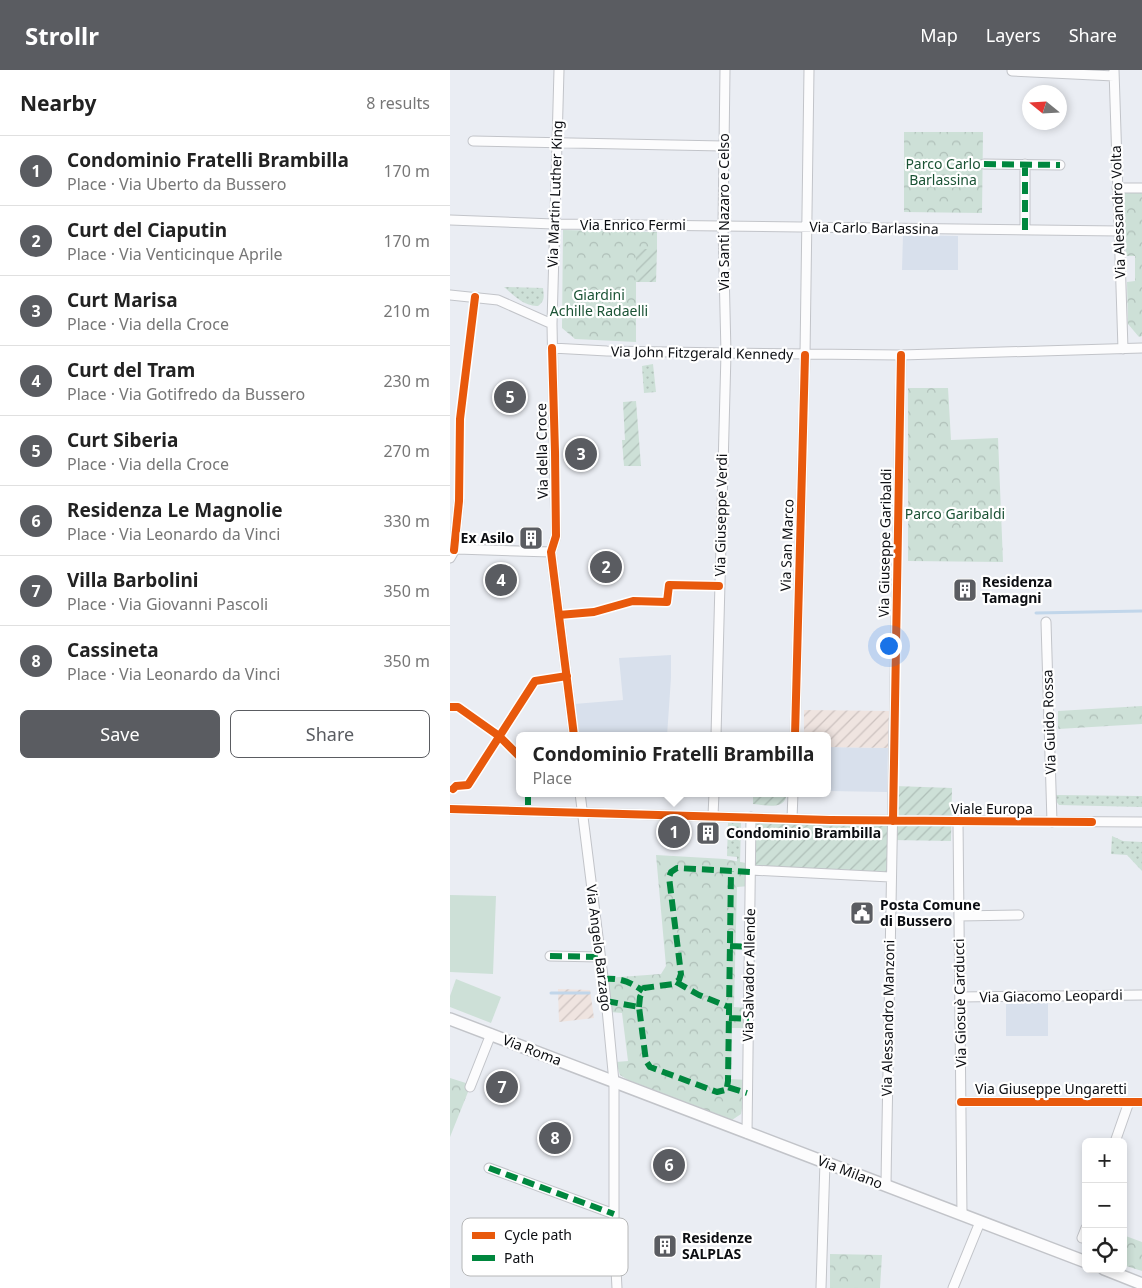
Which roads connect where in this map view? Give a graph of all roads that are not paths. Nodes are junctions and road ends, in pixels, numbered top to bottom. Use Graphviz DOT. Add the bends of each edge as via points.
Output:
graph roads {
  1 [pos="558,70"];
  2 [pos="725,70"];
  3 [pos="809,70"];
  4 [pos="1012,71"];
  5 [pos="1114,73"];
  6 [pos="473,141"];
  7 [pos="557,143"];
  8 [pos="723,146"];
  9 [pos="984,164"];
  10 [pos="1025,164"];
  11 [pos="1060,165"];
  12 [pos="1117,188"];
  13 [pos="1142,188"];
  14 [pos="452,220"];
  15 [pos="554,224"];
  16 [pos="723,226"];
  17 [pos="807,227"];
  18 [pos="1025,230"];
  19 [pos="1119,231"];
  20 [pos="450,295"];
  21 [pos="552,324"];
  22 [pos="552,348"];
  23 [pos="1142,348"];
  24 [pos="1123,349"];
  25 [pos="726,353"];
  26 [pos="805,355"];
  27 [pos="901,355"];
  28 [pos="459,500"];
  29 [pos="551,552"];
  30 [pos="452,554"];
  31 [pos="1046,622"];
  32 [pos="574,732"];
  33 [pos="716,732"];
  34 [pos="794,732"];
  35 [pos="580,797"];
  36 [pos="714,797"];
  37 [pos="793,797"];
  38 [pos="450,809"];
  39 [pos="582,814"];
  40 [pos="714,816"];
  41 [pos="752,817"];
  42 [pos="792,819"];
  43 [pos="893,821"];
  44 [pos="958,822"];
  45 [pos="1052,822"];
  46 [pos="1142,822"];
  47 [pos="751,870"];
  48 [pos="890,877"];
  49 [pos="1020,915"];
  50 [pos="959,916"];
  51 [pos="550,956"];
  52 [pos="600,957"];
  53 [pos="1142,995"];
  54 [pos="960,997"];
  55 [pos="450,1019"];
  56 [pos="491,1034"];
  57 [pos="614,1082"];
  58 [pos="470,1087"];
  59 [pos="961,1102"];
  60 [pos="1129,1102"];
  61 [pos="1142,1102"];
  62 [pos="747,1133"];
  63 [pos="1116,1138"];
  64 [pos="825,1162"];
  65 [pos="489,1168"];
  66 [pos="886,1185"];
  67 [pos="614,1214"];
  68 [pos="962,1215"];
  69 [pos="614,1218"];
  70 [pos="980,1222"];
  71 [pos="1082,1260"];
  72 [pos="1114,1273"];
  73 [pos="1142,1284"];
  74 [pos="821,1288"];
  75 [pos="953,1288"];
  1 -- 7 [label="street, Via Martin Luther King"];
  2 -- 8 [label="street, Via Santi Nazaro e Celso"];
  3 -- 17 [label="street, Via San Marco"];
  4 -- 5 [label="street"];
  5 -- 12 [label="street, Via Alessandro Volta"];
  6 -- 7 [label="street"];
  7 -- 8 [label="street"];
  7 -- 15 [label="street, Via Martin Luther King"];
  8 -- 16 [label="street, Via Santi Nazaro e Celso"];
  9 -- 10 [label="street"];
  10 -- 11 [label="street"];
  10 -- 18 [label="street"];
  12 -- 13 [label="street"];
  12 -- 19 [label="street, Via Alessandro Volta"];
  14 -- 15 [label="street, Via Enrico Fermi"];
  15 -- 16 [label="street, Via Enrico Fermi"];
  15 -- 21 [label="street, Via Martin Luther King"];
  16 -- 17 [label="street, Via Carlo Barlassina"];
  16 -- 25 [label="street, Via Santi Nazaro e Celso"];
  17 -- 18 [label="street, Via Carlo Barlassina"];
  17 -- 26 [label="street, Via San Marco"];
  18 -- 19 [label="street, Via Carlo Barlassina"];
  19 -- 24 [label="street, Via Alessandro Volta"];
  20 -- 21 [label="street" via="498,300"];
  21 -- 22 [label="street, Via Martin Luther King"];
  22 -- 25 [label="street, Via John Fitzgerald Kennedy"];
  22 -- 29 [label="street, Via della Croce" via="556,536"];
  23 -- 24 [label="street, Via John Fitzgerald Kennedy"];
  24 -- 27 [label="street, Via John Fitzgerald Kennedy"];
  25 -- 26 [label="street, Via John Fitzgerald Kennedy"];
  25 -- 33 [label="street, Via Giuseppe Verdi"];
  26 -- 27 [label="street, Via John Fitzgerald Kennedy"];
  26 -- 34 [label="street, Via San Marco"];
  27 -- 43 [label="street, Via Giuseppe Garibaldi"];
  28 -- 30 [label="street"];
  29 -- 30 [label="street" via="458,549"];
  29 -- 32 [label="street, Via della Croce"];
  31 -- 45 [label="street, Via Guido Rossa"];
  35 -- 39 [label="street, Via Angelo Barzago"];
  36 -- 40 [label="street"];
  37 -- 42 [label="street"];
  38 -- 39 [label="street, Viale Europa"];
  39 -- 40 [label="street, Viale Europa"];
  39 -- 52 [label="street, Via Angelo Barzago"];
  40 -- 41 [label="street, Viale Europa"];
  41 -- 42 [label="street, Viale Europa"];
  41 -- 47 [label="street, Via Salvador Allende"];
  42 -- 43 [label="street, Viale Europa"];
  43 -- 44 [label="street, Viale Europa"];
  43 -- 48 [label="street, Via Alessandro Manzoni"];
  44 -- 45 [label="street, Viale Europa"];
  44 -- 50 [label="street, Via Giosuè Carducci"];
  45 -- 46 [label="street, Viale Europa"];
  47 -- 48 [label="street"];
  47 -- 62 [label="street, Via Salvador Allende"];
  48 -- 66 [label="street, Via Alessandro Manzoni"];
  49 -- 50 [label="street"];
  50 -- 54 [label="street, Via Giosuè Carducci"];
  51 -- 52 [label="street"];
  52 -- 57 [label="street, Via Angelo Barzago"];
  53 -- 54 [label="street, Via Giacomo Leopardi"];
  54 -- 59 [label="street, Via Giosuè Carducci"];
  55 -- 56 [label="street, Via Roma"];
  56 -- 57 [label="street, Via Roma"];
  56 -- 58 [label="street"];
  57 -- 62 [label="street, Via Milano"];
  57 -- 67 [label="street, Via Angelo Barzago"];
  59 -- 60 [label="street, Via Giuseppe Ungaretti"];
  59 -- 68 [label="street, Via Giosuè Carducci"];
  60 -- 61 [label="street, Via Giuseppe Ungaretti"];
  60 -- 63 [label="street"];
  62 -- 64 [label="street, Via Milano"];
  64 -- 66 [label="street, Via Milano"];
  64 -- 74 [label="street"];
  65 -- 67 [label="street"];
  66 -- 68 [label="street, Via Milano"];
  67 -- 69 [label="street, Via Angelo Barzago"];
  68 -- 70 [label="street, Via Milano"];
  70 -- 71 [label="street, Via Milano"];
  70 -- 75 [label="street"];
  72 -- 73 [label="street"];
}
